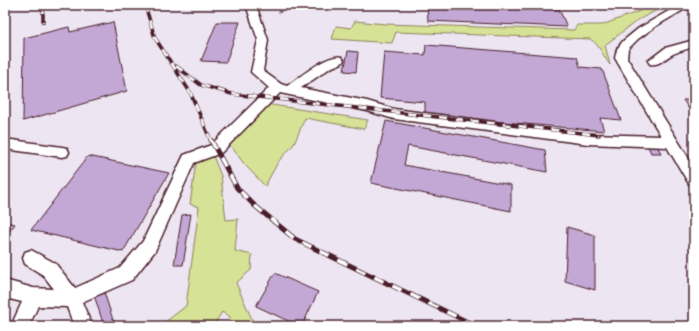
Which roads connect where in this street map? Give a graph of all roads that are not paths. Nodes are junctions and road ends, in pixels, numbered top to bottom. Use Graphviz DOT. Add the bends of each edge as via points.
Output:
graph roads {
  1 [pos="251,5"];
  2 [pos="687,5"];
  3 [pos="694,43"];
  4 [pos="338,60"];
  5 [pos="654,61"];
  6 [pos="284,89"];
  7 [pos="672,142"];
  8 [pos="5,144"];
  9 [pos="62,152"];
  10 [pos="694,180"];
  11 [pos="31,258"];
  12 [pos="5,289"];
  13 [pos="33,297"];
  14 [pos="72,298"];
  15 [pos="20,326"];
  16 [pos="83,326"];
  1 -- 6 [label="street" via="263,40 257,72"];
  2 -- 7 [label="street" via="651,25 629,42 621,58"];
  3 -- 5 [label="street" via="668,51"];
  4 -- 6 [label="street"];
  6 -- 7 [label="street" via="394,114 588,140"];
  6 -- 14 [label="street" via="216,149 189,159 150,246 126,274"];
  7 -- 10 [label="street"];
  8 -- 9 [label="street"];
  11 -- 14 [label="street" via="49,269"];
  12 -- 13 [label="street"];
  13 -- 14 [label="street"];
  13 -- 15 [label="street"];
  14 -- 16 [label="street"];
}
